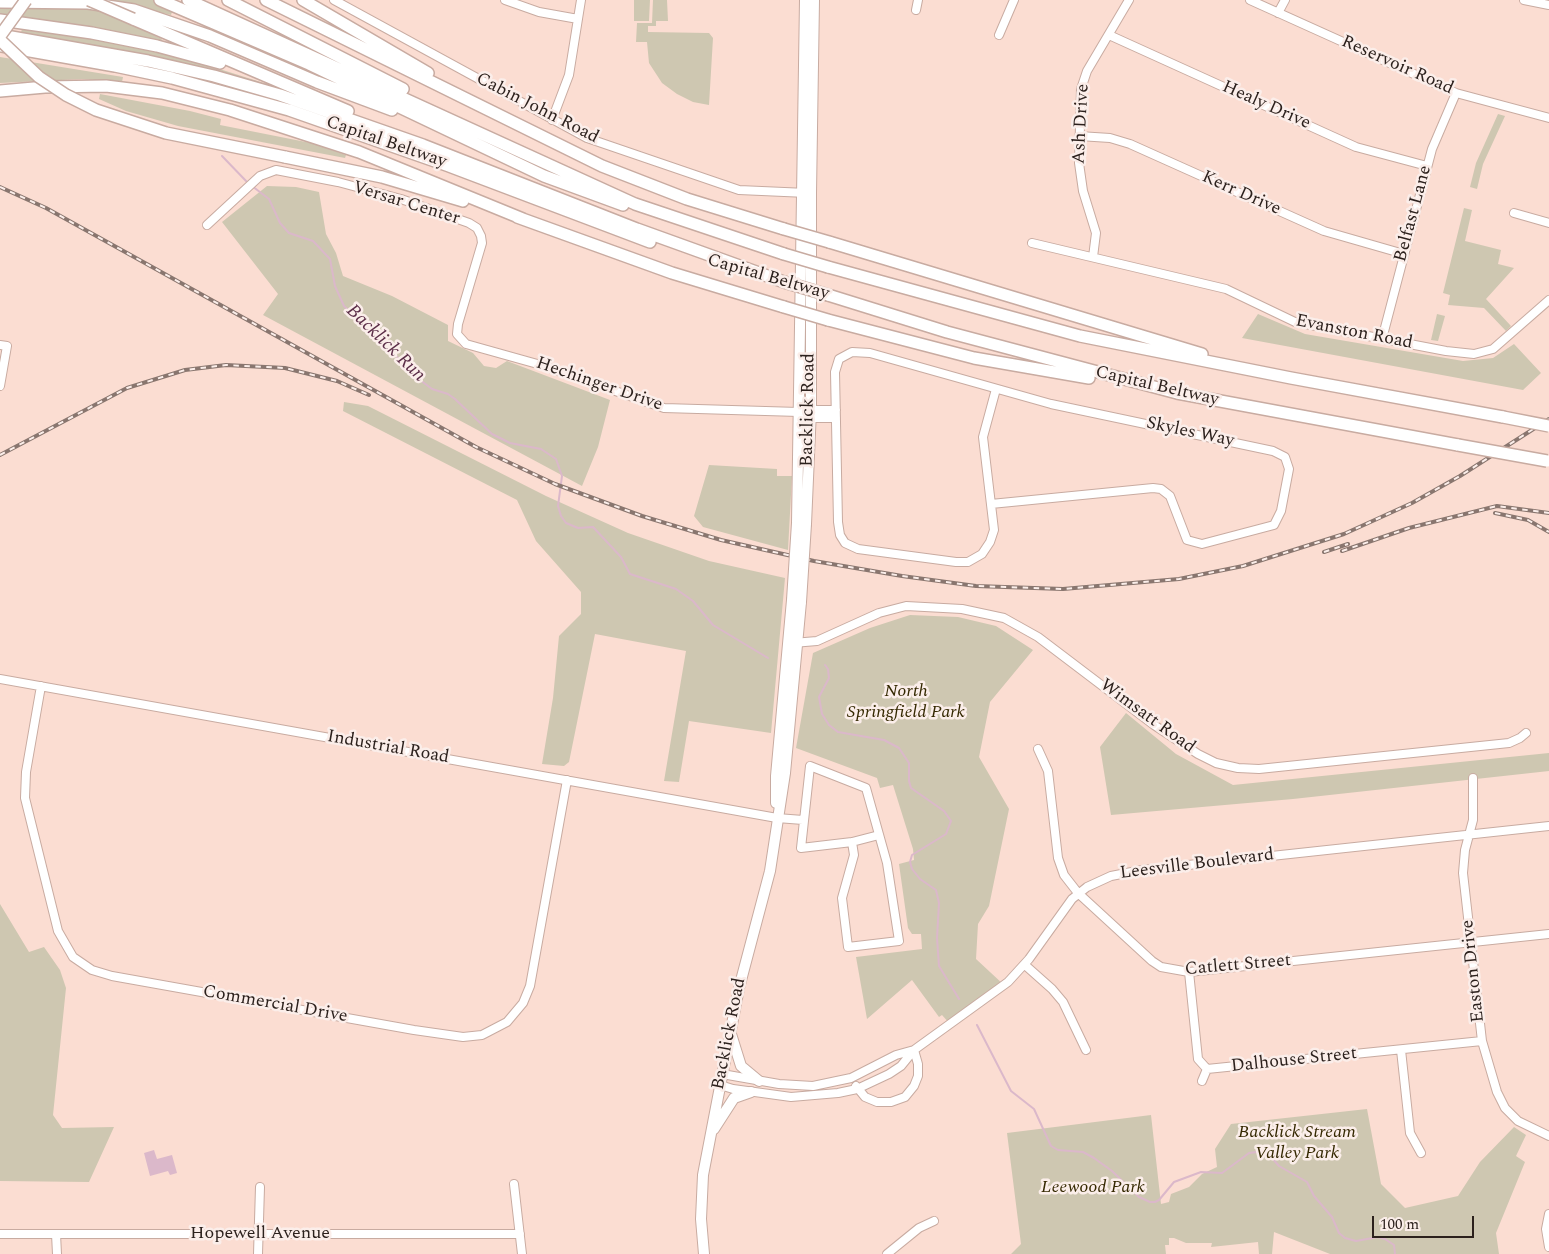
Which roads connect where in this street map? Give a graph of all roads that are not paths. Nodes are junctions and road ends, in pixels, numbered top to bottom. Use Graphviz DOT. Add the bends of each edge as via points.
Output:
graph roads {
  1 [pos="89,0"];
  2 [pos="160,0"];
  3 [pos="188,0"];
  4 [pos="228,0"];
  5 [pos="266,0"];
  6 [pos="303,0"];
  7 [pos="334,0"];
  8 [pos="505,0"];
  9 [pos="581,0"];
  10 [pos="805,0"];
  11 [pos="814,0"];
  12 [pos="918,0"];
  13 [pos="1014,0"];
  14 [pos="1129,0"];
  15 [pos="1250,0"];
  16 [pos="1284,0"];
  17 [pos="1524,0"];
  18 [pos="0,2"];
  19 [pos="23,5"];
  20 [pos="1549,5"];
  21 [pos="916,10"];
  22 [pos="1278,13"];
  23 [pos="578,18"];
  24 [pos="0,20"];
  25 [pos="0,30"];
  26 [pos="0,35"];
  27 [pos="999,35"];
  28 [pos="1109,35"];
  29 [pos="0,40"];
  30 [pos="0,46"];
  31 [pos="283,83"];
  32 [pos="0,91"];
  33 [pos="1456,94"];
  34 [pos="1549,118"];
  35 [pos="552,120"];
  36 [pos="518,126"];
  37 [pos="470,127"];
  38 [pos="1079,136"];
  39 [pos="461,137"];
  40 [pos="423,145"];
  41 [pos="1427,166"];
  42 [pos="806,193"];
  43 [pos="1514,213"];
  44 [pos="523,219"];
  45 [pos="1549,223"];
  46 [pos="207,226"];
  47 [pos="706,230"];
  48 [pos="1032,243"];
  49 [pos="1404,254"];
  50 [pos="1092,257"];
  51 [pos="784,282"];
  52 [pos="1549,300"];
  53 [pos="1382,339"];
  54 [pos="4,346"];
  55 [pos="490,351"];
  56 [pos="1291,378"];
  57 [pos="0,386"];
  58 [pos="996,389"];
  59 [pos="1177,393"];
  60 [pos="799,412"];
  61 [pos="811,414"];
  62 [pos="836,414"];
  63 [pos="1549,426"];
  64 [pos="1548,462"];
  65 [pos="991,504"];
  66 [pos="802,523"];
  67 [pos="793,643"];
  68 [pos="0,679"];
  69 [pos="41,686"];
  70 [pos="1526,733"];
  71 [pos="1038,750"];
  72 [pos="1473,778"];
  73 [pos="567,780"];
  74 [pos="777,818"];
  75 [pos="803,820"];
  76 [pos="1549,826"];
  77 [pos="1470,834"];
  78 [pos="879,835"];
  79 [pos="852,842"];
  80 [pos="1078,893"];
  81 [pos="1549,934"];
  82 [pos="1470,942"];
  83 [pos="1025,965"];
  84 [pos="1189,972"];
  85 [pos="730,1030"];
  86 [pos="1482,1041"];
  87 [pos="914,1050"];
  88 [pos="1086,1050"];
  89 [pos="1401,1050"];
  90 [pos="1206,1069"];
  91 [pos="722,1074"];
  92 [pos="851,1078"];
  93 [pos="1202,1080"];
  94 [pos="759,1081"];
  95 [pos="720,1085"];
  96 [pos="857,1089"];
  97 [pos="751,1092"];
  98 [pos="711,1134"];
  99 [pos="1549,1136"];
  100 [pos="1421,1153"];
  101 [pos="514,1184"];
  102 [pos="260,1187"];
  103 [pos="1549,1214"];
  104 [pos="934,1221"];
  105 [pos="0,1234"];
  106 [pos="56,1234"];
  107 [pos="259,1234"];
  108 [pos="520,1234"];
  109 [pos="1549,1247"];
  110 [pos="58,1254"];
  111 [pos="258,1254"];
  112 [pos="522,1254"];
  113 [pos="704,1254"];
  114 [pos="887,1254"];
  1 -- 31 [label="highway, bridge"];
  2 -- 39 [label="highway" via="301,60"];
  3 -- 37 [label="highway, Capital Beltway"];
  4 -- 37 [label="highway" via="381,77"];
  5 -- 36 [label="highway"];
  6 -- 36 [label="highway"];
  7 -- 35 [label="street, Cabin John Road"];
  8 -- 23 [label="street" via="539,12"];
  9 -- 23 [label="street"];
  10 -- 42 [label="main road, Backlick Road"];
  11 -- 42 [label="main road, Backlick Road"];
  12 -- 21 [label="street"];
  13 -- 27 [label="street"];
  14 -- 28 [label="street, Ash Drive"];
  15 -- 22 [label="street, Reservoir Road"];
  16 -- 22 [label="street"];
  17 -- 20 [label="street"];
  18 -- 39 [label="highway" via="88,3 155,16"];
  19 -- 25 [label="highway, bridge"];
  19 -- 26 [label="highway, bridge"];
  22 -- 33 [label="street, Reservoir Road"];
  23 -- 35 [label="street" via="570,76"];
  24 -- 31 [label="highway" via="157,46"];
  26 -- 40 [label="highway" via="214,76"];
  28 -- 38 [label="street, Ash Drive" via="1082,83"];
  28 -- 41 [label="street, Healy Drive" via="1356,147"];
  29 -- 44 [label="highway, bridge" via="39,77 96,110 166,133 411,184"];
  30 -- 51 [label="highway, Capital Beltway" via="180,80 289,110 449,166 614,230"];
  31 -- 40 [label="highway"];
  32 -- 44 [label="highway" via="106,86 162,93 230,110 368,155"];
  33 -- 34 [label="street, Reservoir Road"];
  33 -- 41 [label="street, Belfast Lane"];
  35 -- 42 [label="street, Cabin John Road" via="588,138 733,189"];
  36 -- 56 [label="highway, bridge" via="657,189 1136,335"];
  37 -- 47 [label="highway, Capital Beltway" via="634,204"];
  38 -- 49 [label="street, Kerr Drive" via="1110,138 1130,144 1324,232"];
  38 -- 50 [label="street, Ash Drive" via="1081,180 1096,233"];
  39 -- 47 [label="highway" via="583,192"];
  40 -- 51 [label="highway" via="637,229"];
  41 -- 49 [label="street, Belfast Lane"];
  42 -- 60 [label="main road, Backlick Road"];
  42 -- 61 [label="main road, Backlick Road"];
  43 -- 45 [label="street"];
  44 -- 59 [label="highway, bridge" via="672,273 828,320 974,358"];
  46 -- 55 [label="street, Versar Center" via="267,172 284,171 401,200 469,223 477,228 482,243 457,334 466,344"];
  47 -- 56 [label="highway, Capital Beltway, bridge" via="1080,336"];
  48 -- 50 [label="street, Evanston Road"];
  49 -- 53 [label="street, Belfast Lane"];
  50 -- 53 [label="street, Evanston Road" via="1226,289 1295,322"];
  51 -- 59 [label="highway, Capital Beltway, bridge" via="947,332"];
  52 -- 53 [label="street, Evanston Road" via="1500,344 1484,352 1446,351"];
  54 -- 57 [label="street"];
  55 -- 60 [label="street, Hechinger Drive" via="541,365 664,408"];
  56 -- 63 [label="highway, Capital Beltway, bridge"];
  58 -- 62 [label="street, Skyles Way" via="870,353 852,352 842,356 836,365"];
  58 -- 65 [label="street" via="983,437"];
  58 -- 65 [label="street, Skyles Way" via="1051,404 1280,453 1287,460 1289,469 1281,511 1274,525 1202,544 1187,540 1170,496 1161,489"];
  59 -- 64 [label="highway, Capital Beltway, bridge"];
  60 -- 61 [label="street"];
  60 -- 66 [label="main road, Backlick Road"];
  61 -- 62 [label="street"];
  61 -- 66 [label="main road, Backlick Road"];
  62 -- 65 [label="street" via="838,522 842,539 849,545 968,562 982,554 990,542 994,530"];
  66 -- 67 [label="main road, Backlick Road, bridge"];
  67 -- 70 [label="street, Wimsatt Road" via="826,638 879,613 906,606 962,608 1004,618 1038,637 1154,725 1198,754 1216,763 1238,768 1259,769 1509,743"];
  67 -- 74 [label="main road, Backlick Road" via="776,776"];
  68 -- 69 [label="street, Industrial Road"];
  69 -- 73 [label="street, Industrial Road"];
  69 -- 73 [label="street, Commercial Drive" via="26,772 25,798 58,931 74,958 92,970 112,976 414,1030 463,1038 482,1035 507,1022 523,1003 530,986"];
  71 -- 80 [label="street, Catlett Street" via="1048,772 1060,865 1069,885"];
  72 -- 77 [label="street, Easton Drive"];
  73 -- 74 [label="street, Industrial Road"];
  74 -- 75 [label="street, Industrial Road"];
  74 -- 85 [label="main road, Backlick Road" via="770,872 745,958"];
  75 -- 78 [label="street" via="810,766 866,788"];
  75 -- 79 [label="street" via="801,848"];
  76 -- 77 [label="street, Leesville Boulevard"];
  77 -- 80 [label="street, Leesville Boulevard" via="1128,872 1102,879"];
  77 -- 82 [label="street, Easton Drive" via="1463,873"];
  78 -- 79 [label="street"];
  78 -- 79 [label="street" via="887,863 899,941 848,947 842,898 854,855"];
  80 -- 83 [label="street, Leesville Boulevard"];
  80 -- 84 [label="street, Catlett Street" via="1152,961 1172,971"];
  81 -- 82 [label="street, Catlett Street"];
  82 -- 84 [label="street, Catlett Street"];
  82 -- 86 [label="street, Easton Drive"];
  83 -- 87 [label="street, Leesville Boulevard" via="995,993"];
  83 -- 88 [label="street" via="1063,1002"];
  84 -- 90 [label="street, Dalhouse Street" via="1198,1059"];
  85 -- 91 [label="main road, Backlick Road"];
  85 -- 94 [label="main road" via="740,1066"];
  86 -- 89 [label="street, Dalhouse Street"];
  86 -- 99 [label="street, Easton Drive" via="1505,1108 1518,1121"];
  87 -- 92 [label="street, Leesville Boulevard" via="896,1055"];
  87 -- 96 [label="street, Leesville Boulevard" via="901,1066"];
  87 -- 96 [label="street" via="918,1076 905,1097 877,1102"];
  89 -- 90 [label="street, Dalhouse Street"];
  89 -- 100 [label="street" via="1410,1133"];
  90 -- 93 [label="street"];
  91 -- 94 [label="street, Leesville Boulevard"];
  91 -- 95 [label="main road, Backlick Road"];
  92 -- 94 [label="street, Leesville Boulevard" via="800,1086"];
  92 -- 96 [label="street"];
  95 -- 97 [label="street, Leesville Boulevard"];
  95 -- 98 [label="main road, Backlick Road"];
  96 -- 97 [label="street, Leesville Boulevard" via="806,1097"];
  97 -- 98 [label="main road" via="734,1098"];
  98 -- 113 [label="main road, Backlick Road" via="701,1197"];
  101 -- 108 [label="street"];
  102 -- 107 [label="street"];
  103 -- 109 [label="street" via="1546,1229"];
  104 -- 114 [label="street" via="919,1228"];
  105 -- 106 [label="street, Hopewell Avenue"];
  106 -- 107 [label="street, Hopewell Avenue"];
  106 -- 110 [label="street"];
  107 -- 108 [label="street, Hopewell Avenue"];
  107 -- 111 [label="street"];
  108 -- 112 [label="street"];
}
